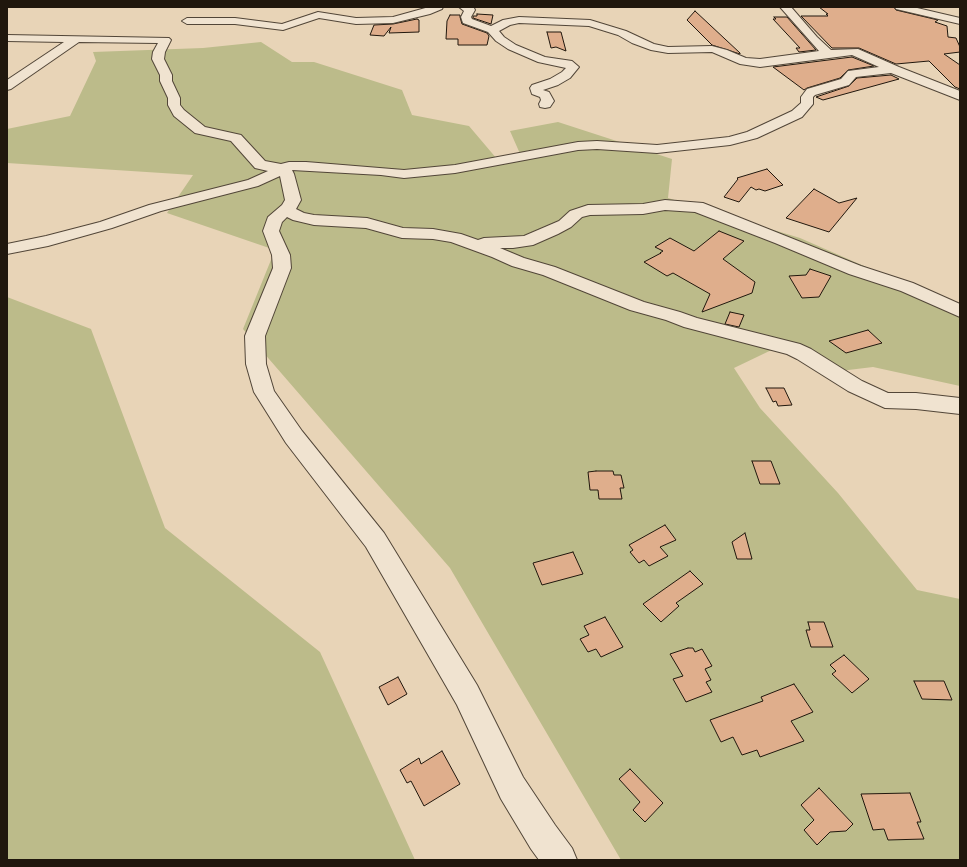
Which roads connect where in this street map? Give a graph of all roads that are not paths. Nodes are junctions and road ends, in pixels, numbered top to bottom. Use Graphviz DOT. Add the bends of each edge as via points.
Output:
graph roads {
  1 [pos="315,7"];
  2 [pos="438,7"];
  3 [pos="464,7"];
  4 [pos="785,7"];
  5 [pos="900,7"];
  6 [pos="201,10"];
  7 [pos="522,10"];
  8 [pos="304,19"];
  9 [pos="561,21"];
  10 [pos="960,21"];
  11 [pos="492,30"];
  12 [pos="177,31"];
  13 [pos="7,38"];
  14 [pos="75,40"];
  15 [pos="828,53"];
  16 [pos="893,69"];
  17 [pos="7,86"];
  18 [pos="960,96"];
  19 [pos="545,104"];
  20 [pos="281,169"];
  21 [pos="285,210"];
  22 [pos="467,242"];
  23 [pos="7,249"];
  24 [pos="960,311"];
  25 [pos="960,406"];
  26 [pos="560,860"];
  1 -- 8 [label="street"];
  2 -- 8 [label="street" via="390,20 349,20 322,15"];
  3 -- 11 [label="street" via="470,10 466,17 467,21"];
  4 -- 15 [label="street"];
  5 -- 10 [label="street"];
  6 -- 12 [label="street" via="190,15"];
  7 -- 9 [label="street"];
  8 -- 12 [label="street" via="284,27 229,21"];
  9 -- 11 [label="street" via="515,20"];
  9 -- 15 [label="street" via="596,24 651,47 668,50 712,49 754,63"];
  11 -- 19 [label="street" via="512,47 542,60 573,67 554,82 536,88 536,91 545,95 548,101"];
  12 -- 14 [label="street"];
  12 -- 20 [label="street" via="159,52 158,59 179,113 200,130 236,138 260,165"];
  13 -- 14 [label="street"];
  14 -- 17 [label="street"];
  15 -- 16 [label="street" via="857,52"];
  16 -- 18 [label="street"];
  16 -- 20 [label="street" via="852,74 845,82 811,92 807,97 807,104 797,114 752,135 730,141 657,149 578,146 455,169 404,174 306,166 289,166"];
  20 -- 21 [label="street" via="287,174 293,200"];
  20 -- 23 [label="street" via="253,183 155,208 94,229"];
  21 -- 22 [label="street" via="298,217 314,220 367,222 402,233 439,235"];
  21 -- 26 [label="street" via="274,220 271,231 281,255 282,268 255,336 256,364 264,392 294,437 375,540 467,695 512,788"];
  22 -- 24 [label="street" via="527,241 552,231 576,214 588,210 643,209 678,205 704,208 855,270 907,287"];
  22 -- 25 [label="street" via="637,306 691,323 793,349 855,386 885,400"];
}
